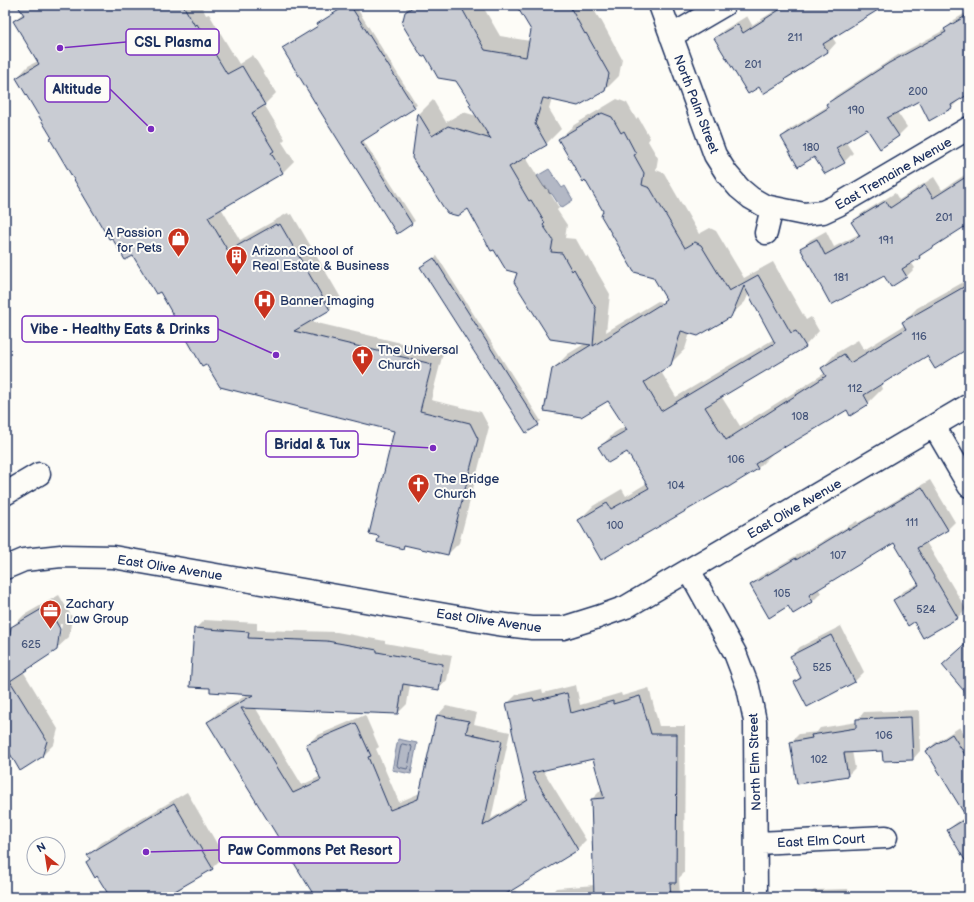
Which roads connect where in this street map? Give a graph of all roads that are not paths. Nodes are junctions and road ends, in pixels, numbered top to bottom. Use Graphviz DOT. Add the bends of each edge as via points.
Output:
graph roads {
  1 [pos="660,5"];
  2 [pos="724,5"];
  3 [pos="671,36"];
  4 [pos="969,128"];
  5 [pos="781,210"];
  6 [pos="766,233"];
  7 [pos="969,404"];
  8 [pos="934,426"];
  9 [pos="39,474"];
  10 [pos="969,486"];
  11 [pos="5,494"];
  12 [pos="5,568"];
  13 [pos="689,570"];
  14 [pos="886,837"];
  15 [pos="756,843"];
  16 [pos="756,897"];
  1 -- 3 [label="street, North Palm Street"];
  2 -- 3 [label="street"];
  3 -- 5 [label="street, North Palm Street" via="715,155 727,174 751,198 765,206"];
  4 -- 5 [label="street, East Tremaine Avenue" via="823,212 804,214"];
  5 -- 6 [label="street"];
  7 -- 8 [label="street, East Olive Avenue"];
  8 -- 10 [label="street"];
  8 -- 13 [label="street, East Olive Avenue"];
  9 -- 11 [label="street"];
  12 -- 13 [label="street, East Olive Avenue" via="24,560 61,556 113,557 496,624 532,628 562,628 598,617 626,606"];
  13 -- 15 [label="street, North Elm Street" via="735,654 748,686 755,721"];
  14 -- 15 [label="street, East Elm Court"];
  15 -- 16 [label="street, North Elm Street"];
}
